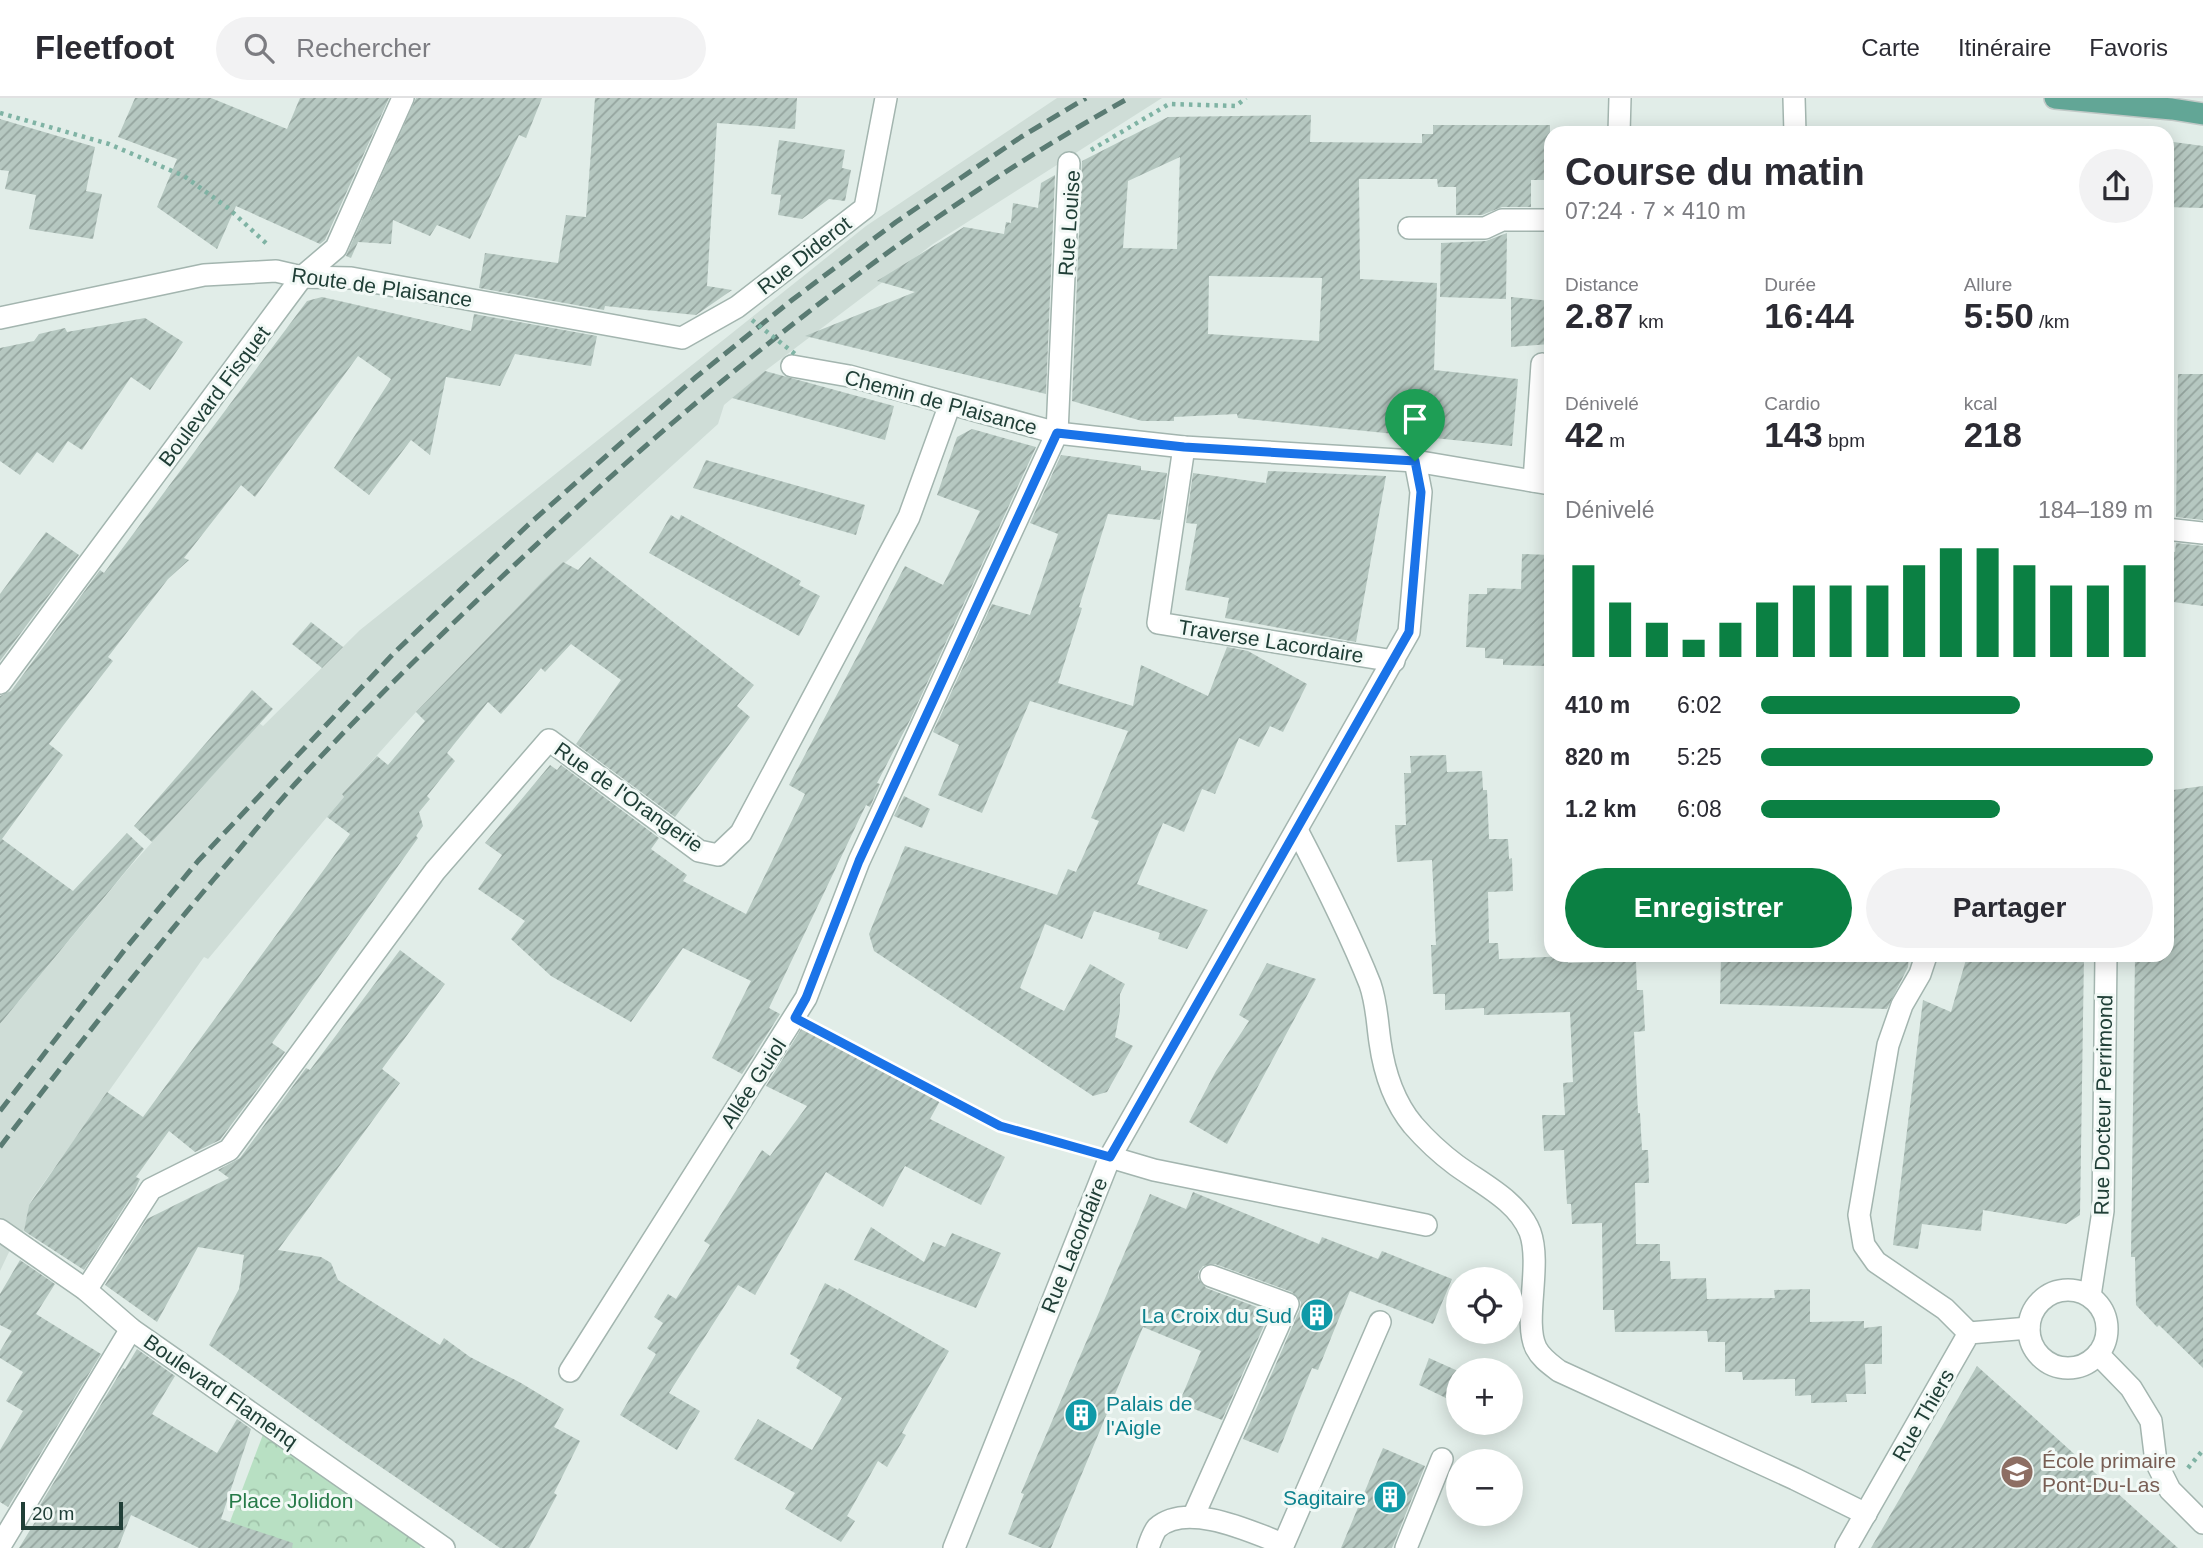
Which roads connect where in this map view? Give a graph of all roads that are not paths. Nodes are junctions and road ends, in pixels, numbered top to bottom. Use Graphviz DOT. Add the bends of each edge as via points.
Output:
graph roads {
  1 [pos="403,98"];
  2 [pos="886,98"];
  3 [pos="1620,98"];
  4 [pos="1794,98"];
  5 [pos="2055,98"];
  6 [pos="2203,114"];
  7 [pos="1619,126"];
  8 [pos="1795,126"];
  9 [pos="1069,163"];
  10 [pos="1544,220"];
  11 [pos="1409,228"];
  12 [pos="302,277"];
  13 [pos="0,318"];
  14 [pos="682,338"];
  15 [pos="793,360"];
  16 [pos="1542,364"];
  17 [pos="950,404"];
  18 [pos="1057,433"];
  19 [pos="1184,447"];
  20 [pos="1415,461"];
  21 [pos="1542,482"];
  22 [pos="2174,530"];
  23 [pos="2203,533"];
  24 [pos="1394,661"];
  25 [pos="0,683"];
  26 [pos="1297,830"];
  27 [pos="1924,962"];
  28 [pos="2106,962"];
  29 [pos="1110,1157"];
  30 [pos="1426,1225"];
  31 [pos="0,1230"];
  32 [pos="1211,1276"];
  33 [pos="86,1290"];
  34 [pos="2090,1296"];
  35 [pos="1380,1322"];
  36 [pos="2029,1328"];
  37 [pos="131,1329"];
  38 [pos="1969,1333"];
  39 [pos="2098,1354"];
  40 [pos="570,1371"];
  41 [pos="1442,1459"];
  42 [pos="1866,1514"];
  43 [pos="1193,1517"];
  44 [pos="2203,1523"];
  45 [pos="1152,1539"];
  46 [pos="423,1541"];
  47 [pos="0,1546"];
  48 [pos="1282,1546"];
  49 [pos="444,1548"];
  50 [pos="954,1548"];
  51 [pos="1406,1548"];
  52 [pos="1846,1548"];
  1 -- 12 [label="street, Boulevard Fisquet" via="336,248"];
  2 -- 14 [label="street, Rue Diderot" via="865,208 737,307"];
  3 -- 7 [label="street"];
  4 -- 8 [label="street"];
  5 -- 6 [label="main road"];
  9 -- 18 [label="street, Rue Louise"];
  10 -- 11 [label="street" via="1502,220 1485,228"];
  12 -- 13 [label="street, Route de Plaisance" via="276,271 204,275"];
  12 -- 14 [label="street, Route de Plaisance" via="351,278"];
  12 -- 25 [label="street, Boulevard Fisquet"];
  15 -- 17 [label="street, Chemin de Plaisance"];
  16 -- 21 [label="street"];
  17 -- 18 [label="street, Chemin de Plaisance"];
  17 -- 33 [label="street, Rue de l'Orangerie" via="909,517 741,834 718,855 699,851 549,740 435,871 229,1150 150,1189"];
  18 -- 19 [label="street, Chemin de Plaisance"];
  18 -- 40 [label="street, Allée Guiol" via="859,861 806,998"];
  19 -- 20 [label="street, Chemin de Plaisance"];
  19 -- 24 [label="street, Traverse Lacordaire" via="1157,623"];
  20 -- 21 [label="street, Chemin de Plaisance"];
  20 -- 24 [label="street, Rue Lacordaire" via="1421,492 1409,632"];
  22 -- 23 [label="street"];
  24 -- 26 [label="street, Rue Lacordaire"];
  26 -- 29 [label="street, Rue Lacordaire"];
  26 -- 42 [label="street" via="1370,986 1386,1072 1397,1101 1430,1144 1507,1202 1525,1222 1534,1264 1532,1336 1540,1355 1559,1371"];
  27 -- 38 [label="street" via="1888,1045 1859,1215 1861,1232 1876,1262 1945,1309"];
  28 -- 34 [label="street, Rue Docteur Perrimond" via="2104,1210"];
  29 -- 30 [label="street"];
  29 -- 50 [label="street, Rue Lacordaire"];
  31 -- 33 [label="street, Boulevard Flamenq"];
  32 -- 43 [label="street" via="1287,1304"];
  33 -- 37 [label="street, Boulevard Flamenq"];
  34 -- 36 [label="street" via="2068,1289 2054,1292 2037,1304"];
  34 -- 39 [label="street" via="2104,1313 2107,1336"];
  35 -- 48 [label="street"];
  36 -- 38 [label="street"];
  36 -- 39 [label="street" via="2033,1348 2050,1365 2069,1368 2090,1362"];
  37 -- 46 [label="street, Boulevard Flamenq"];
  37 -- 47 [label="street"];
  38 -- 42 [label="street, Rue Thiers"];
  39 -- 44 [label="street" via="2131,1388 2151,1421 2156,1462 2170,1490"];
  41 -- 51 [label="street"];
  42 -- 52 [label="street, Rue Thiers"];
  43 -- 45 [label="street" via="1173,1519"];
  43 -- 48 [label="street" via="1238,1527"];
  46 -- 49 [label="street, Boulevard Flamenq"];
}
